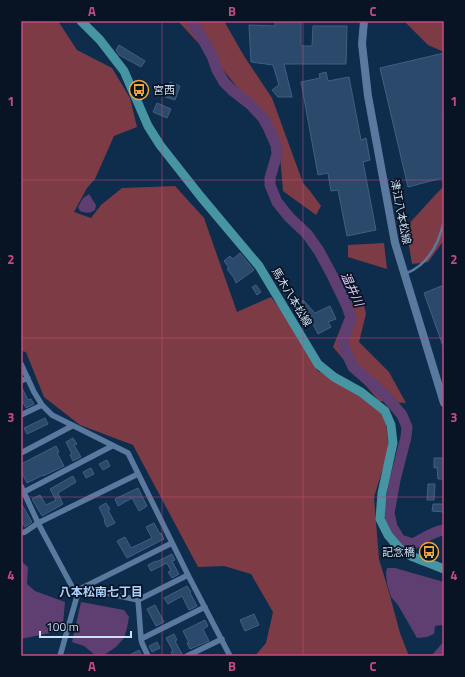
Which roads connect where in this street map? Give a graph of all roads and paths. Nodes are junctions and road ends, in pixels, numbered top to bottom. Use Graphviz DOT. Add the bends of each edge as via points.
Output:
graph roads {
  1 [pos="81,21"];
  2 [pos="364,21"];
  3 [pos="444,220"];
  4 [pos="404,274"];
  5 [pos="21,364"];
  6 [pos="28,378"];
  7 [pos="21,382"];
  8 [pos="444,403"];
  9 [pos="42,405"];
  10 [pos="21,415"];
  11 [pos="72,426"];
  12 [pos="112,446"];
  13 [pos="21,453"];
  14 [pos="138,474"];
  15 [pos="22,491"];
  16 [pos="38,523"];
  17 [pos="21,533"];
  18 [pos="172,543"];
  19 [pos="444,569"];
  20 [pos="188,575"];
  21 [pos="88,585"];
  22 [pos="75,592"];
  23 [pos="138,600"];
  24 [pos="205,607"];
  25 [pos="141,639"];
  26 [pos="222,639"];
  27 [pos="60,656"];
  28 [pos="148,656"];
  29 [pos="187,656"];
  30 [pos="230,656"];
  1 -- 19 [label="main road, 馬木八本松線" via="100,40 124,71 148,126 160,145 259,266 318,364 385,411 391,424 393,443 382,493 380,519 388,535 400,549"];
  2 -- 4 [label="main road, 津江八本松線" via="362,44 368,96 395,243"];
  3 -- 4 [label="lane" via="433,251 418,268"];
  4 -- 8 [label="main road, 津江八本松線"];
  5 -- 6 [label="street"];
  6 -- 7 [label="street"];
  6 -- 9 [label="street"];
  9 -- 10 [label="street"];
  9 -- 11 [label="street" via="52,415"];
  11 -- 12 [label="street"];
  11 -- 13 [label="street"];
  12 -- 14 [label="street" via="128,453"];
  12 -- 15 [label="street"];
  14 -- 16 [label="street"];
  14 -- 18 [label="street"];
  15 -- 16 [label="street"];
  16 -- 17 [label="street"];
  16 -- 22 [label="street"];
  18 -- 20 [label="street"];
  18 -- 21 [label="street"];
  20 -- 23 [label="street"];
  20 -- 24 [label="street"];
  21 -- 22 [label="street"];
  21 -- 23 [label="street" via="92,590"];
  22 -- 27 [label="street"];
  23 -- 25 [label="street"];
  24 -- 25 [label="street"];
  24 -- 26 [label="street"];
  25 -- 28 [label="street"];
  26 -- 29 [label="street"];
  26 -- 30 [label="street"];
}
